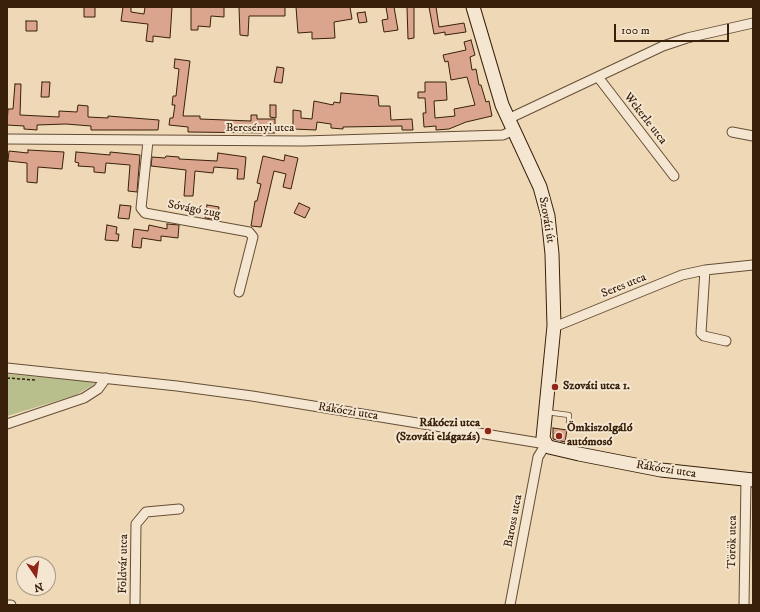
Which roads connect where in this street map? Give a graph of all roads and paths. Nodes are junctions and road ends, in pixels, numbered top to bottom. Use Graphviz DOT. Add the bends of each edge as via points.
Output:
graph roads {
  1 [pos="474,7"];
  2 [pos="753,23"];
  3 [pos="598,77"];
  4 [pos="510,125"];
  5 [pos="732,132"];
  6 [pos="753,136"];
  7 [pos="7,139"];
  8 [pos="148,141"];
  9 [pos="674,176"];
  10 [pos="753,265"];
  11 [pos="705,270"];
  12 [pos="240,292"];
  13 [pos="554,326"];
  14 [pos="726,341"];
  15 [pos="7,368"];
  16 [pos="106,378"];
  17 [pos="546,412"];
  18 [pos="7,424"];
  19 [pos="568,426"];
  20 [pos="546,444"];
  21 [pos="750,480"];
  22 [pos="179,509"];
  23 [pos="7,605"];
  24 [pos="11,605"];
  25 [pos="135,605"];
  26 [pos="510,605"];
  27 [pos="744,605"];
  1 -- 4 [label="main road, Szováti út" via="498,93"];
  2 -- 3 [label="street" via="676,41"];
  3 -- 4 [label="street"];
  3 -- 9 [label="street, Wekerle utca"];
  4 -- 8 [label="street, Bercsényi utca" via="503,135 304,142"];
  4 -- 13 [label="main road, Szováti út" via="545,202 552,254"];
  5 -- 6 [label="street"];
  7 -- 8 [label="street, Bercsényi utca"];
  8 -- 12 [label="street, Sóvágó zug" via="141,208 145,212 249,232 253,237"];
  10 -- 11 [label="street, Seres utca"];
  11 -- 13 [label="street, Seres utca" via="682,276"];
  11 -- 14 [label="street" via="701,333"];
  13 -- 17 [label="main road, Szováti út"];
  15 -- 16 [label="street, Rákóczi utca"];
  16 -- 18 [label="street" via="98,389 84,398"];
  16 -- 20 [label="street, Rákóczi utca" via="252,396"];
  17 -- 19 [label="lane" via="569,415"];
  17 -- 20 [label="main road, Szováti út" via="543,438"];
  20 -- 21 [label="main road, Rákóczi utca" via="578,454 647,467"];
  20 -- 26 [label="street, Baross utca" via="538,458"];
  21 -- 27 [label="street, Török utca"];
  22 -- 25 [label="street, Földvár utca" via="146,512 136,524"];
  23 -- 24 [label="street"];
}
